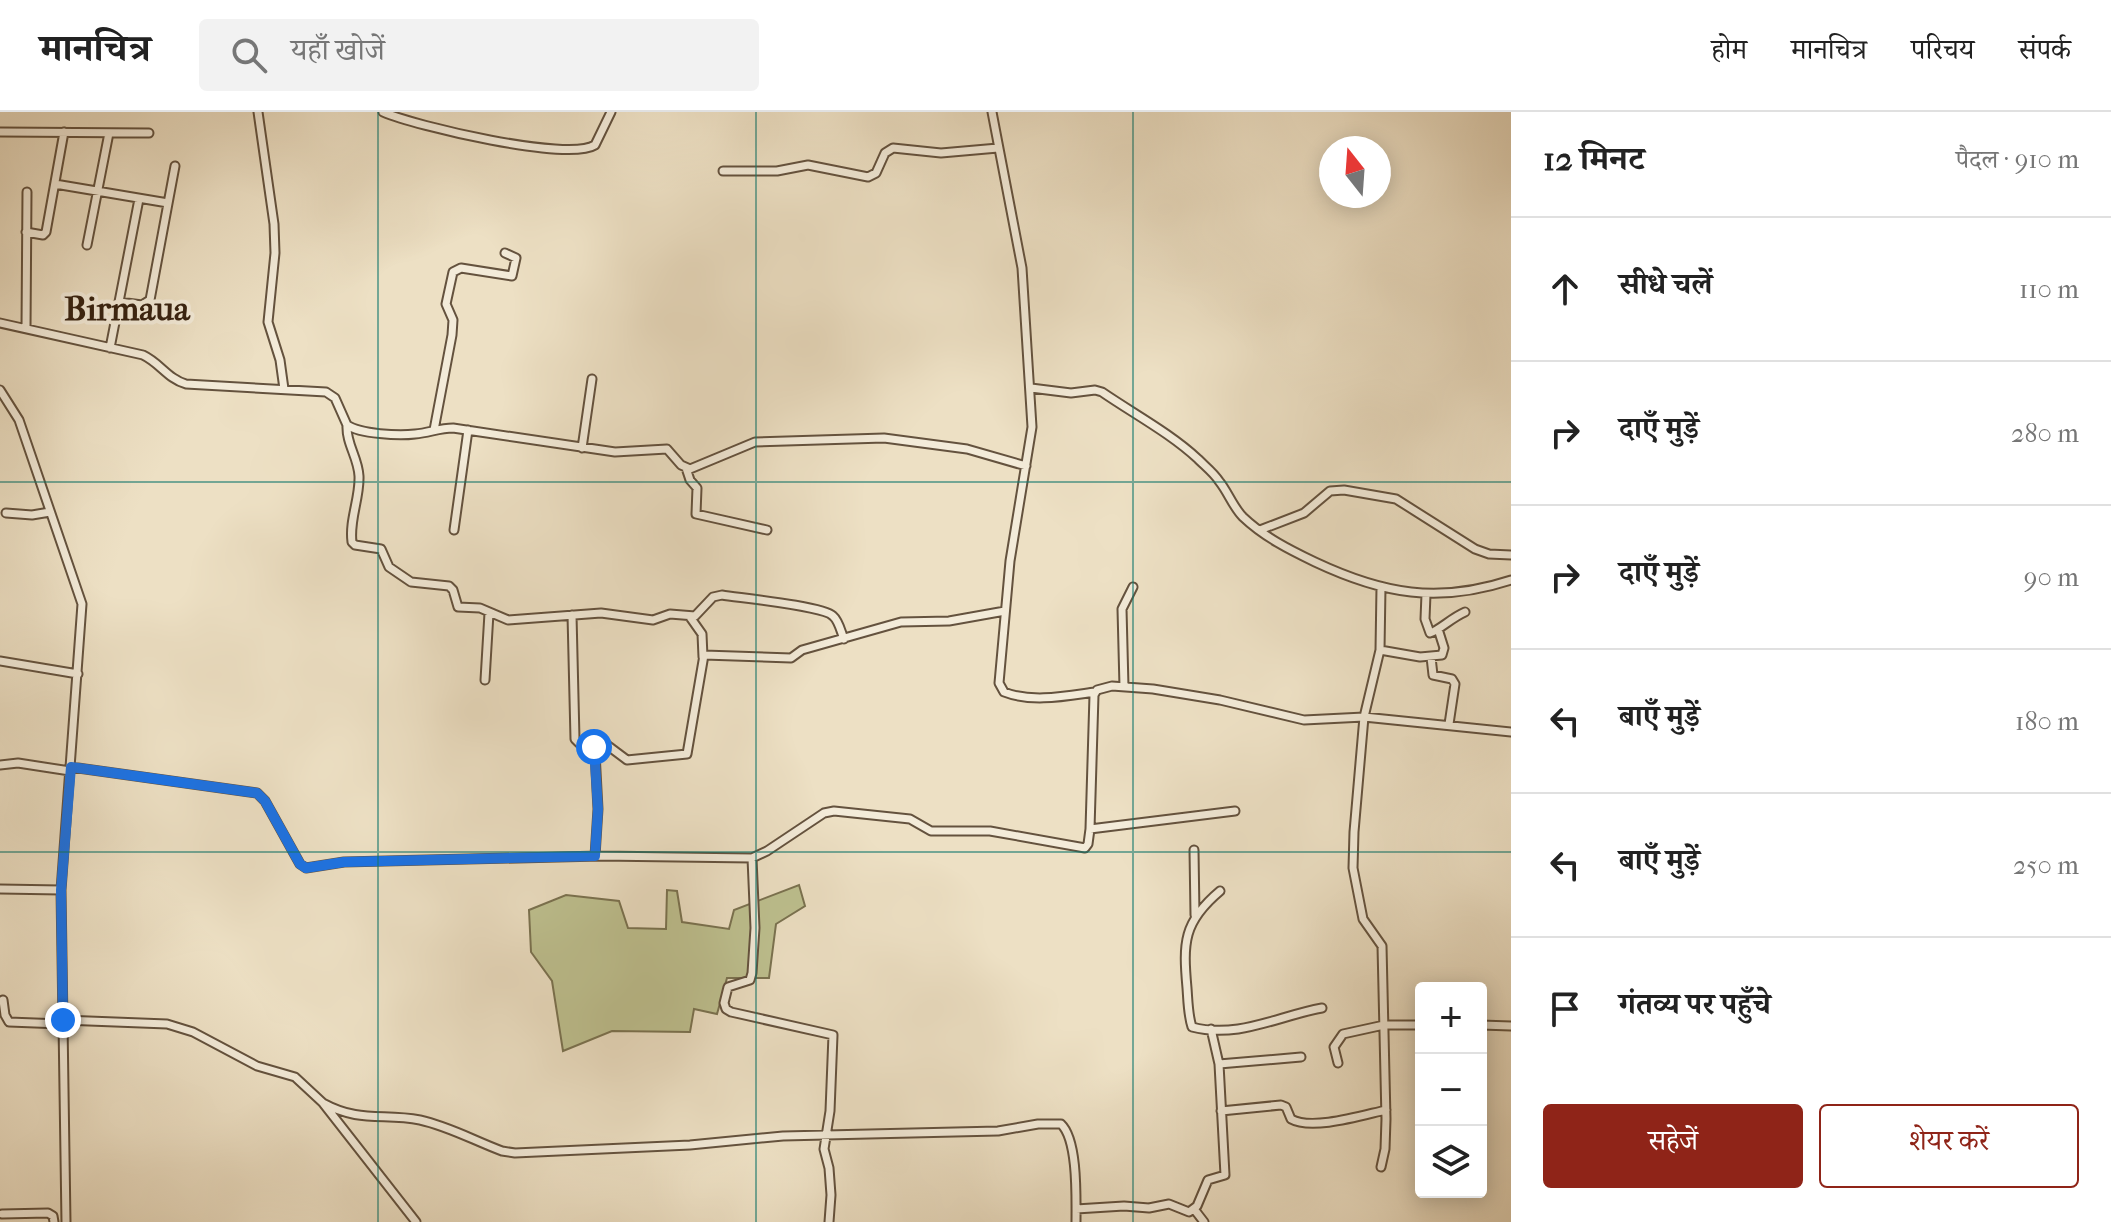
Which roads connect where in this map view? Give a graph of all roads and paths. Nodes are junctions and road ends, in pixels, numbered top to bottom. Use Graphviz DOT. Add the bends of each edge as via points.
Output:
graph roads {
  1 [pos="258,112"];
  2 [pos="383,112"];
  3 [pos="611,112"];
  4 [pos="992,112"];
  5 [pos="0,132"];
  6 [pos="64,132"];
  7 [pos="109,133"];
  8 [pos="149,133"];
  9 [pos="998,148"];
  10 [pos="175,166"];
  11 [pos="723,171"];
  12 [pos="55,184"];
  13 [pos="27,192"];
  14 [pos="98,193"];
  15 [pos="139,199"];
  16 [pos="168,203"];
  17 [pos="26,232"];
  18 [pos="87,245"];
  19 [pos="505,253"];
  20 [pos="119,302"];
  21 [pos="0,323"];
  22 [pos="26,328"];
  23 [pos="110,348"];
  24 [pos="592,379"];
  25 [pos="1031,388"];
  26 [pos="284,389"];
  27 [pos="0,390"];
  28 [pos="347,425"];
  29 [pos="434,430"];
  30 [pos="468,430"];
  31 [pos="582,448"];
  32 [pos="1026,466"];
  33 [pos="686,468"];
  34 [pos="50,512"];
  35 [pos="6,513"];
  36 [pos="454,530"];
  37 [pos="767,530"];
  38 [pos="1260,530"];
  39 [pos="1511,555"];
  40 [pos="1511,580"];
  41 [pos="1133,587"];
  42 [pos="1381,587"];
  43 [pos="1426,594"];
  44 [pos="1005,611"];
  45 [pos="1465,612"];
  46 [pos="489,613"];
  47 [pos="572,615"];
  48 [pos="690,617"];
  49 [pos="1438,629"];
  50 [pos="844,639"];
  51 [pos="1380,650"];
  52 [pos="703,657"];
  53 [pos="1431,657"];
  54 [pos="0,661"];
  55 [pos="78,674"];
  56 [pos="485,680"];
  57 [pos="1124,687"];
  58 [pos="1095,692"];
  59 [pos="1364,717"];
  60 [pos="1449,724"];
  61 [pos="1511,732"];
  62 [pos="594,747"];
  63 [pos="0,765"];
  64 [pos="71,769"];
  65 [pos="1235,811"];
  66 [pos="1090,829"];
  67 [pos="1194,850"];
  68 [pos="595,856"];
  69 [pos="752,858"];
  70 [pos="0,889"];
  71 [pos="61,890"];
  72 [pos="1220,891"];
  73 [pos="1195,917"];
  74 [pos="3,1000"];
  75 [pos="1322,1008"];
  76 [pos="62,1022"];
  77 [pos="1384,1025"];
  78 [pos="1415,1025"];
  79 [pos="1487,1025"];
  80 [pos="1511,1026"];
  81 [pos="1211,1029"];
  82 [pos="1301,1057"];
  83 [pos="1338,1063"];
  84 [pos="1219,1064"];
  85 [pos="323,1103"];
  86 [pos="1386,1110"];
  87 [pos="1221,1111"];
  88 [pos="825,1134"];
  89 [pos="1381,1167"];
  90 [pos="1076,1209"];
  91 [pos="1194,1209"];
  92 [pos="2,1214"];
  93 [pos="54,1222"];
  94 [pos="66,1222"];
  95 [pos="416,1222"];
  96 [pos="829,1222"];
  97 [pos="1076,1222"];
  98 [pos="1204,1222"];
  1 -- 26 [label="street" via="275,241 268,322"];
  2 -- 3 [label="street" via="507,143 577,151 595,145"];
  4 -- 9 [label="street"];
  5 -- 6 [label="street"];
  6 -- 7 [label="street"];
  6 -- 12 [label="street"];
  7 -- 8 [label="street"];
  7 -- 14 [label="street"];
  9 -- 11 [label="street" via="941,153 893,148 868,177 808,165"];
  9 -- 25 [label="street" via="1022,268"];
  10 -- 16 [label="street"];
  12 -- 14 [label="street"];
  12 -- 17 [label="street" via="45,233"];
  13 -- 17 [label="street"];
  14 -- 15 [label="street"];
  14 -- 18 [label="street"];
  15 -- 16 [label="street"];
  15 -- 20 [label="street"];
  16 -- 20 [label="street" via="150,300 142,305"];
  17 -- 22 [label="street"];
  19 -- 29 [label="street" via="516,258 512,276 461,268 453,272 446,304 452,335"];
  20 -- 23 [label="street"];
  21 -- 22 [label="street"];
  22 -- 23 [label="street"];
  23 -- 26 [label="street" via="143,355 173,379 197,386"];
  24 -- 31 [label="street"];
  25 -- 32 [label="street"];
  25 -- 38 [label="street" via="1102,392 1195,456"];
  26 -- 28 [label="street" via="332,395"];
  27 -- 34 [label="street" via="19,420"];
  28 -- 29 [label="street" via="402,435"];
  28 -- 46 [label="street" via="359,476 352,542 381,549 388,566 413,583 449,586 458,607"];
  29 -- 30 [label="street"];
  30 -- 31 [label="street"];
  30 -- 36 [label="street"];
  31 -- 33 [label="street" via="667,449"];
  32 -- 33 [label="street" via="967,449 884,438 755,442"];
  32 -- 44 [label="street"];
  33 -- 37 [label="street" via="697,488 696,514"];
  34 -- 35 [label="street"];
  34 -- 55 [label="street" via="82,604"];
  38 -- 39 [label="street" via="1304,513 1330,491 1344,490 1396,499 1475,549"];
  38 -- 42 [label="street" via="1325,567"];
  40 -- 43 [label="street" via="1452,594"];
  41 -- 57 [label="street" via="1122,609"];
  42 -- 43 [label="street"];
  42 -- 51 [label="street"];
  43 -- 49 [label="street" via="1428,629"];
  44 -- 50 [label="street" via="949,621 901,622"];
  44 -- 58 [label="street" via="999,677 1004,692 1050,697"];
  45 -- 49 [label="street"];
  46 -- 47 [label="street" via="515,620"];
  46 -- 56 [label="street"];
  47 -- 48 [label="street"];
  47 -- 62 [label="street" via="575,739"];
  48 -- 50 [label="street" via="722,595 807,605 833,615"];
  48 -- 52 [label="street" via="702,634"];
  49 -- 53 [label="street" via="1444,653"];
  50 -- 52 [label="street" via="789,658"];
  51 -- 53 [label="street"];
  51 -- 59 [label="street"];
  52 -- 62 [label="street" via="687,754 627,760 607,745"];
  53 -- 60 [label="street" via="1433,675 1455,684"];
  54 -- 55 [label="street"];
  55 -- 64 [label="street"];
  57 -- 58 [label="street"];
  57 -- 59 [label="street" via="1220,700 1304,720"];
  58 -- 66 [label="street"];
  59 -- 60 [label="street"];
  59 -- 77 [label="street" via="1353,868 1363,919 1382,946"];
  60 -- 61 [label="street"];
  62 -- 68 [label="street"];
  63 -- 64 [label="street"];
  64 -- 68 [label="street" via="257,793 306,868 344,862"];
  64 -- 71 [label="street"];
  65 -- 66 [label="street"];
  66 -- 69 [label="street" via="1082,849 990,831 937,831 910,819 834,811"];
  67 -- 73 [label="street"];
  68 -- 69 [label="street"];
  69 -- 88 [label="street" via="752,973 750,980 728,987 724,1003 731,1012 832,1033 832,1093"];
  70 -- 71 [label="street"];
  71 -- 76 [label="street"];
  72 -- 73 [label="street"];
  73 -- 81 [label="street" via="1183,947 1189,1019 1192,1027"];
  74 -- 76 [label="street" via="9,1022"];
  75 -- 81 [label="street" via="1247,1030"];
  76 -- 85 [label="street" via="148,1022 183,1028 257,1066 295,1077"];
  76 -- 94 [label="street"];
  77 -- 78 [label="street"];
  77 -- 83 [label="street" via="1343,1034 1334,1047"];
  77 -- 86 [label="street"];
  79 -- 80 [label="street"];
  81 -- 84 [label="street"];
  82 -- 84 [label="street"];
  84 -- 87 [label="street"];
  85 -- 88 [label="street" via="355,1117 424,1121 505,1152"];
  85 -- 95 [label="street"];
  86 -- 87 [label="street" via="1300,1123 1281,1105"];
  86 -- 89 [label="street"];
  87 -- 91 [label="street" via="1226,1173 1208,1180"];
  88 -- 90 [label="street" via="998,1131 1061,1124 1069,1133"];
  88 -- 96 [label="street"];
  90 -- 91 [label="street" via="1173,1204 1183,1211"];
  90 -- 97 [label="street"];
  91 -- 98 [label="street"];
  92 -- 93 [label="street" via="48,1213"];
}
